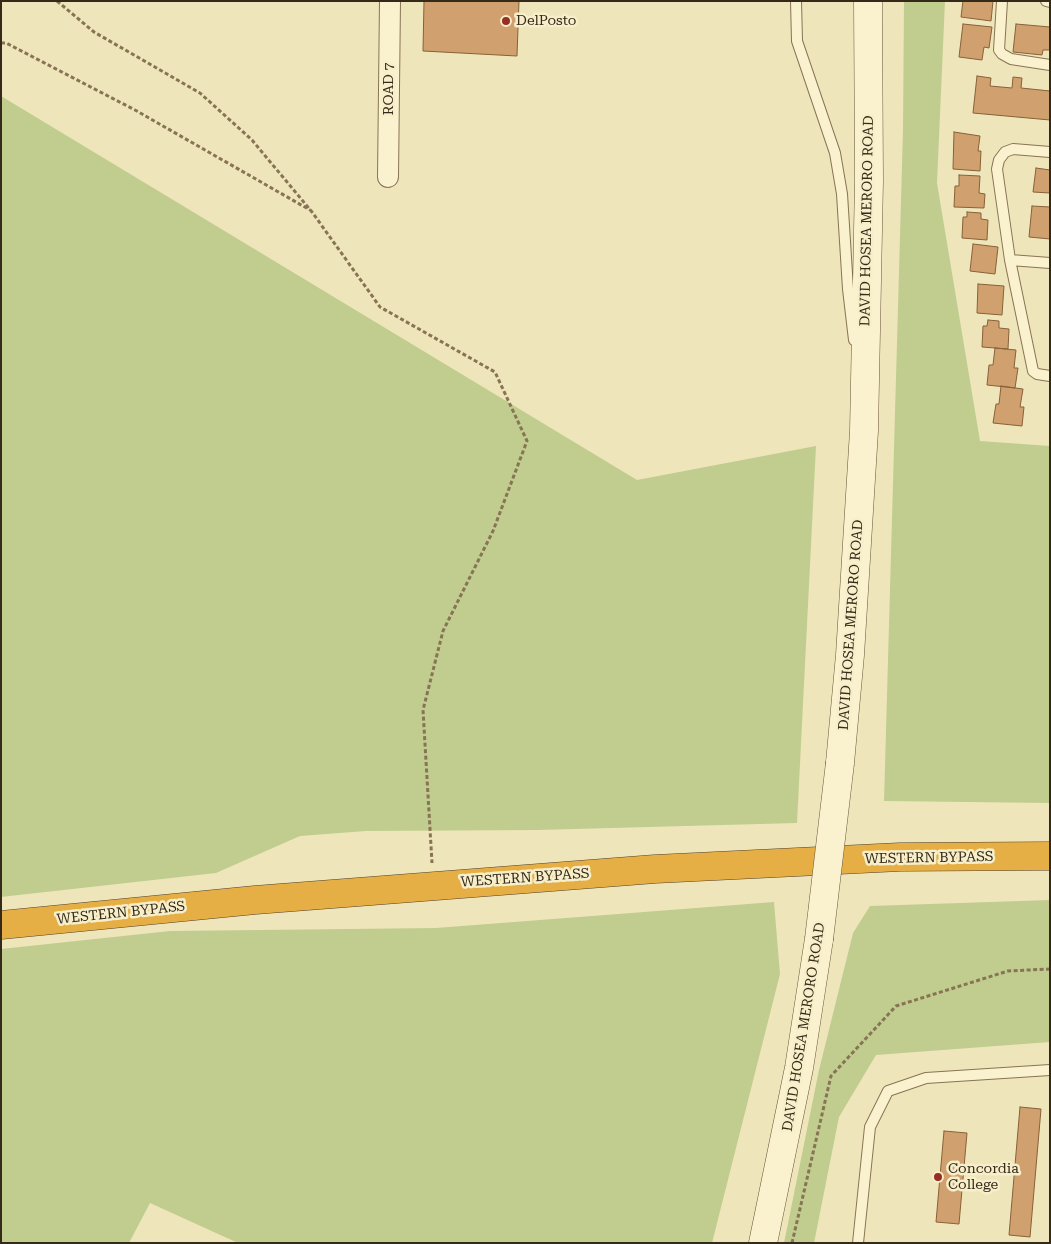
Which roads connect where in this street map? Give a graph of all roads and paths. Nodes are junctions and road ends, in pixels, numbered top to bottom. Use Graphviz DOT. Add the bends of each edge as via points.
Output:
graph roads {
  1 [pos="57,1"];
  2 [pos="390,1"];
  3 [pos="796,1"];
  4 [pos="868,1"];
  5 [pos="1002,1"];
  6 [pos="1,43"];
  7 [pos="1050,65"];
  8 [pos="1050,152"];
  9 [pos="388,177"];
  10 [pos="312,212"];
  11 [pos="1010,260"];
  12 [pos="1050,263"];
  13 [pos="1050,376"];
  14 [pos="864,431"];
  15 [pos="1050,856"];
  16 [pos="434,885"];
  17 [pos="1,925"];
  18 [pos="1050,969"];
  19 [pos="1050,1070"];
  20 [pos="763,1243"];
  21 [pos="792,1243"];
  22 [pos="858,1243"];
  1 -- 10 [label="path" via="94,32 200,93 252,140"];
  2 -- 9 [label="street, ROAD 7"];
  3 -- 14 [label="lane" via="797,41 835,153 842,194 848,289"];
  4 -- 14 [label="main road, DAVID HOSEA MERORO ROAD" via="869,181"];
  5 -- 7 [label="lane" via="999,50 1011,59"];
  6 -- 10 [label="path" via="135,110"];
  8 -- 11 [label="lane" via="1013,149 1005,152 999,160 997,169"];
  10 -- 16 [label="path" via="380,307 495,372 527,441 493,531 443,631 423,710"];
  11 -- 12 [label="lane"];
  11 -- 13 [label="lane" via="1033,371"];
  14 -- 20 [label="main road, DAVID HOSEA MERORO ROAD, bridge" via="850,655 819,939 800,1068"];
  15 -- 16 [label="highway, WESTERN BYPASS" via="900,857 664,868"];
  16 -- 17 [label="highway, WESTERN BYPASS"];
  18 -- 21 [label="path" via="1008,971 896,1006 831,1076"];
  19 -- 22 [label="lane" via="926,1078 888,1092 870,1127"];
}
